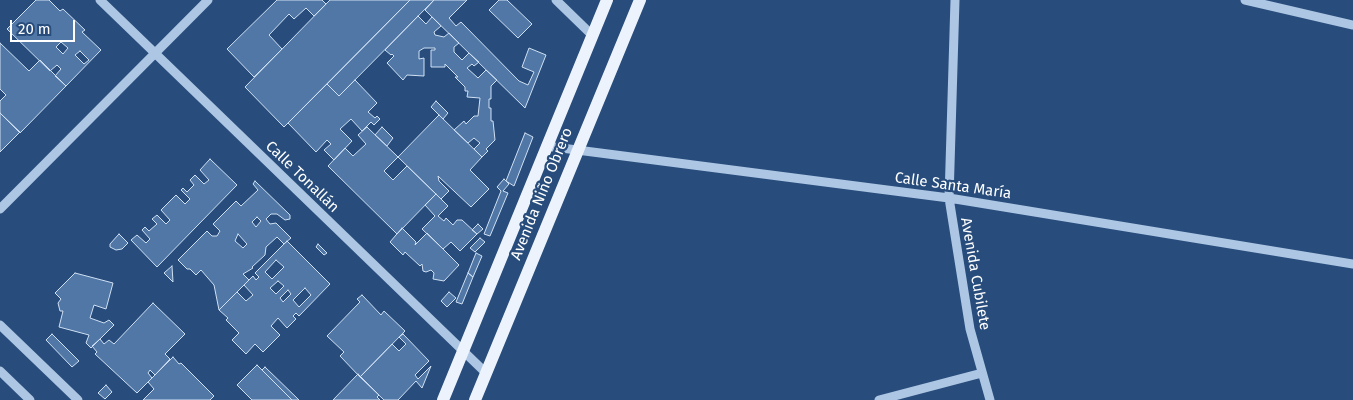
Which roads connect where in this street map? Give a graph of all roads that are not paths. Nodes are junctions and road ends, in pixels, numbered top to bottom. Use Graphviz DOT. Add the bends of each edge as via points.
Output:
graph roads {
  1 [pos="100,0"];
  2 [pos="208,0"];
  3 [pos="556,0"];
  4 [pos="606,0"];
  5 [pos="640,0"];
  6 [pos="955,0"];
  7 [pos="1245,0"];
  8 [pos="1353,25"];
  9 [pos="592,35"];
  10 [pos="154,53"];
  11 [pos="546,146"];
  12 [pos="578,150"];
  13 [pos="948,198"];
  14 [pos="0,209"];
  15 [pos="1353,264"];
  16 [pos="0,325"];
  17 [pos="463,351"];
  18 [pos="0,371"];
  19 [pos="486,372"];
  20 [pos="982,373"];
  21 [pos="30,400"];
  22 [pos="78,400"];
  23 [pos="443,400"];
  24 [pos="475,400"];
  25 [pos="879,400"];
  26 [pos="990,400"];
  1 -- 10 [label="street, Calle Tonallán"];
  2 -- 10 [label="street"];
  3 -- 9 [label="street"];
  4 -- 9 [label="main road, Avenida Niño Obrero"];
  5 -- 12 [label="main road, Avenida Niño Obrero"];
  6 -- 13 [label="street, Avenida Cubilete"];
  7 -- 8 [label="street"];
  9 -- 11 [label="main road, Avenida Niño Obrero"];
  10 -- 14 [label="street"];
  10 -- 17 [label="street, Calle Tonallán"];
  11 -- 12 [label="street, Calle Santa María"];
  11 -- 17 [label="main road, Avenida Niño Obrero"];
  12 -- 13 [label="street, Calle Santa María"];
  12 -- 19 [label="main road, Avenida Niño Obrero"];
  13 -- 15 [label="street, Calle Santa María"];
  13 -- 20 [label="street, Avenida Cubilete" via="970,329"];
  16 -- 22 [label="street"];
  17 -- 19 [label="street, Calle Tonallán"];
  17 -- 23 [label="main road, Avenida Niño Obrero"];
  18 -- 21 [label="street"];
  19 -- 24 [label="main road, Avenida Niño Obrero"];
  20 -- 25 [label="street"];
  20 -- 26 [label="street, Avenida Cubilete"];
}
